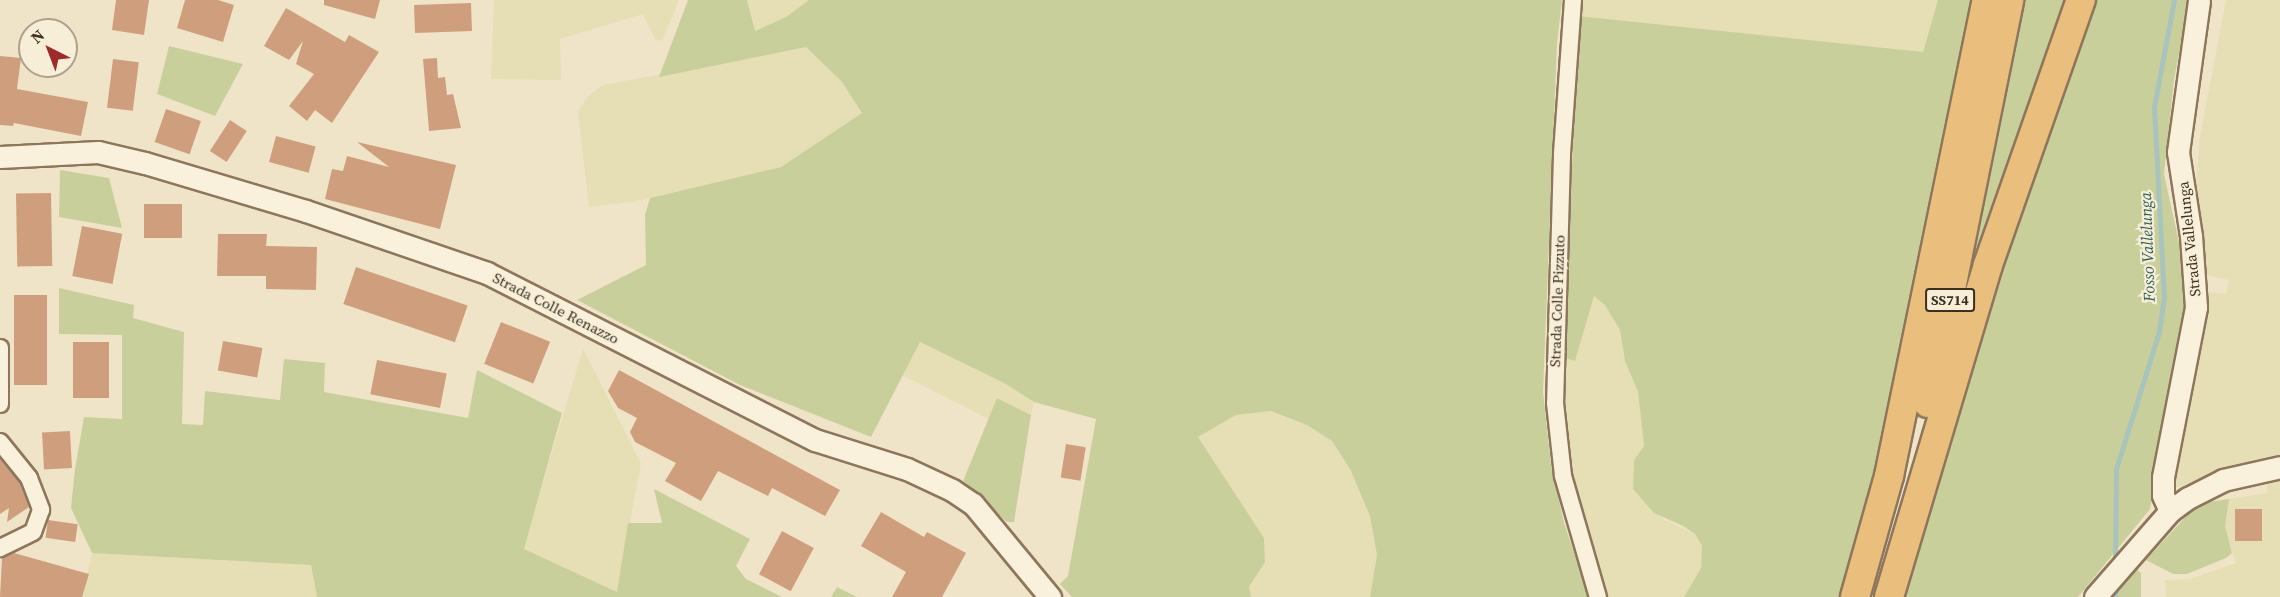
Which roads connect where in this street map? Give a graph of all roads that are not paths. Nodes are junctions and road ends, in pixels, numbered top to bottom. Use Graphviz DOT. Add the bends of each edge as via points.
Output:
graph roads {
  1 [pos="1573,0"];
  2 [pos="1987,0"];
  3 [pos="2009,0"];
  4 [pos="2081,0"];
  5 [pos="2199,0"];
  6 [pos="0,157"];
  7 [pos="0,348"];
  8 [pos="0,404"];
  9 [pos="0,442"];
  10 [pos="2280,467"];
  11 [pos="2170,511"];
  12 [pos="0,548"];
  13 [pos="1050,597"];
  14 [pos="1598,597"];
  15 [pos="1855,597"];
  16 [pos="1878,597"];
  17 [pos="1888,597"];
  18 [pos="2095,597"];
  1 -- 14 [label="street, Strada Colle Pizzuto" via="1562,155 1555,403 1563,476"];
  2 -- 15 [label="highway, SS714" via="1889,476"];
  3 -- 16 [label="highway, SS714" via="1942,341"];
  4 -- 17 [label="highway" via="1988,265"];
  5 -- 11 [label="street, Strada Vallelunga" via="2178,152 2191,236 2196,307 2163,477 2163,495"];
  6 -- 13 [label="street, Strada Colle Renazzo" via="98,152 306,211 487,273 815,440 907,469 951,490 973,504"];
  7 -- 8 [label="street"];
  9 -- 12 [label="street" via="29,478 41,510 33,532"];
  10 -- 11 [label="street" via="2223,480"];
  11 -- 18 [label="street"];
}
